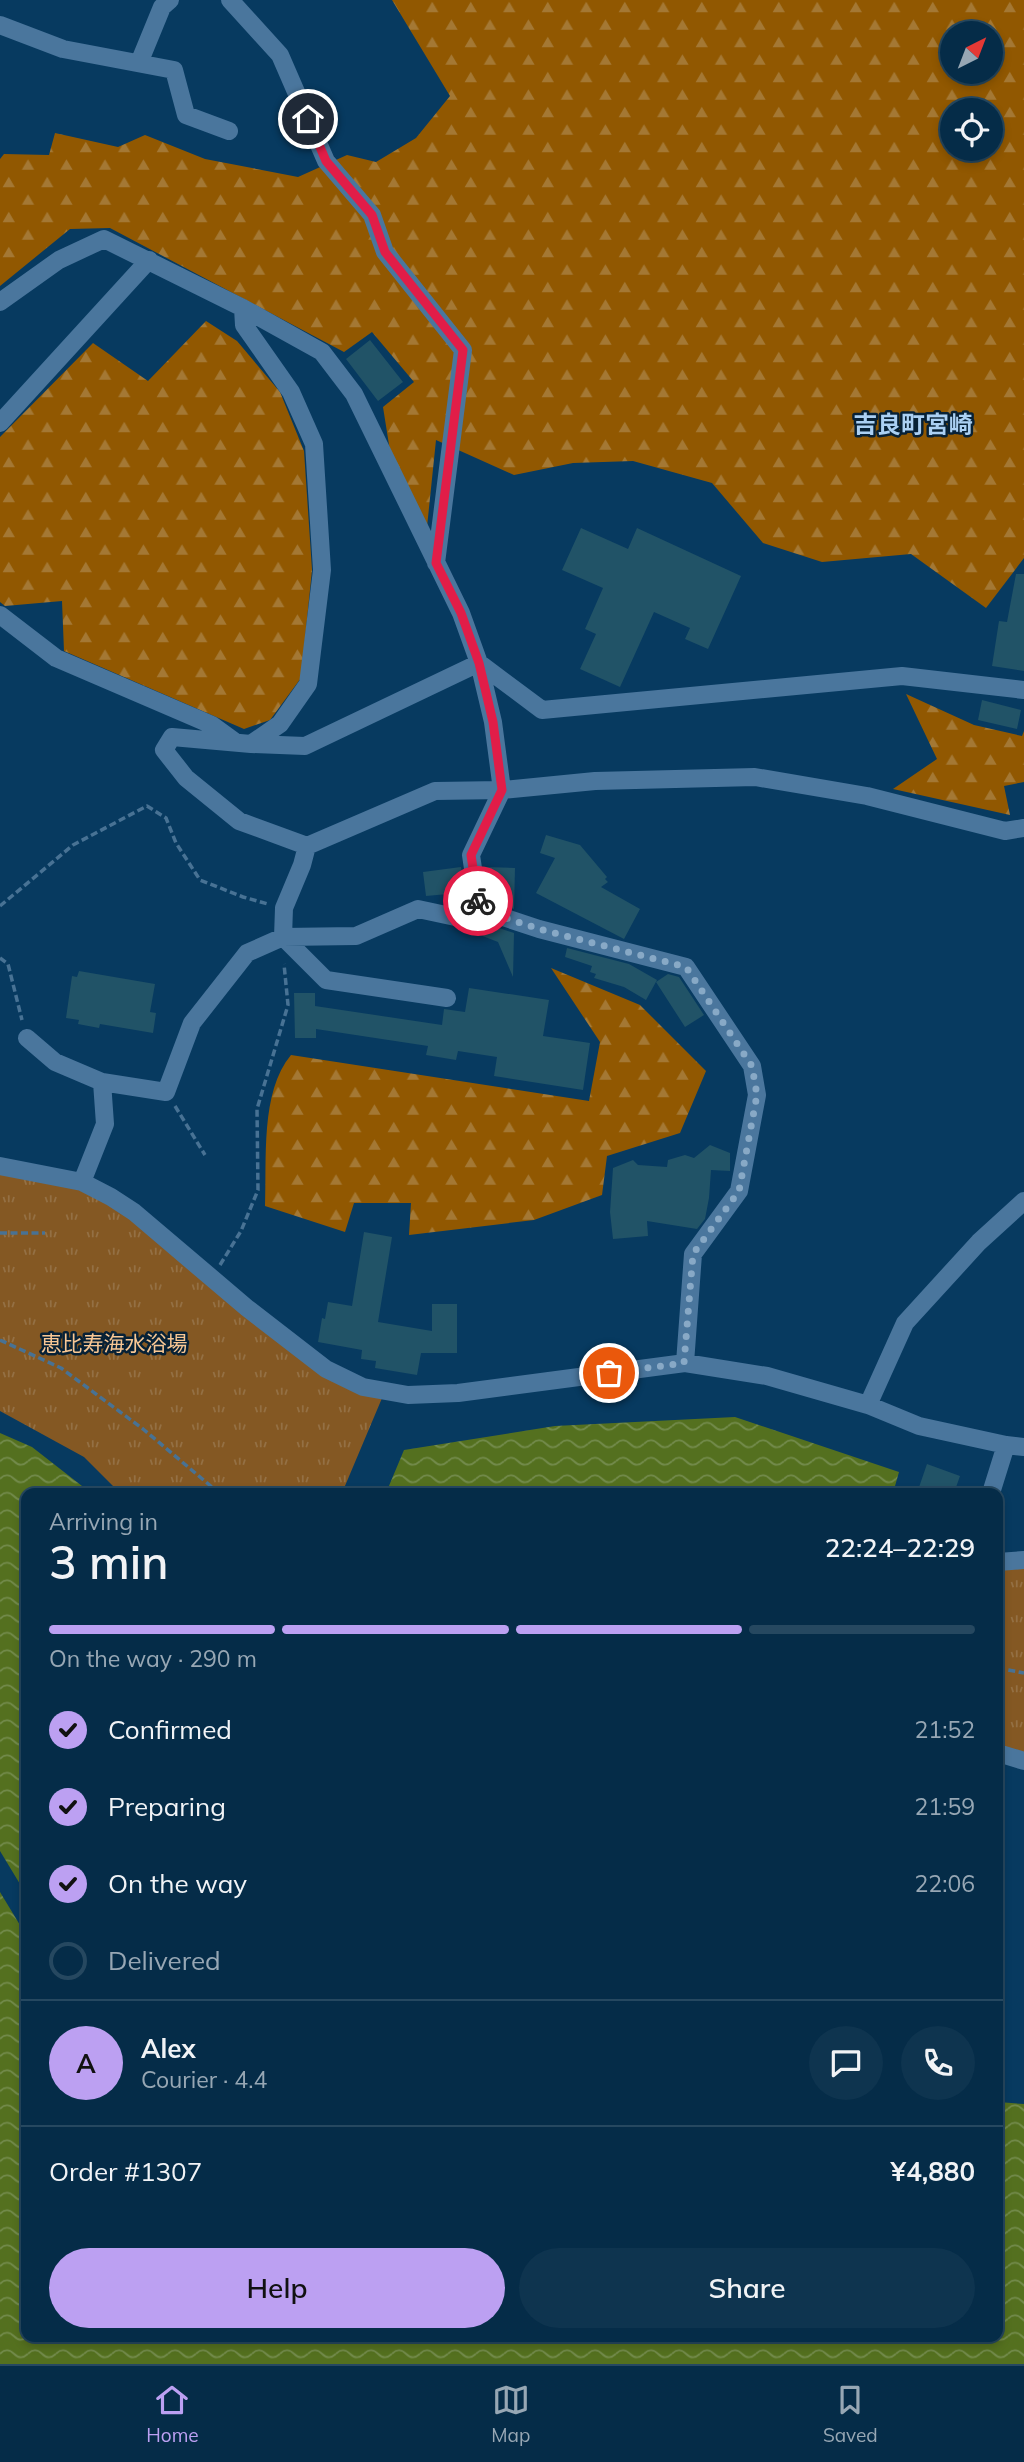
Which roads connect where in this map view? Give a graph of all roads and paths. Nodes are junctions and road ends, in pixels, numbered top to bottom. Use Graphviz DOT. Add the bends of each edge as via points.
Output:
graph roads {
  1 [pos="170,0"];
  2 [pos="230,0"];
  3 [pos="0,25"];
  4 [pos="139,63"];
  5 [pos="229,131"];
  6 [pos="149,260"];
  7 [pos="0,303"];
  8 [pos="243,308"];
  9 [pos="0,423"];
  10 [pos="436,563"];
  11 [pos="0,615"];
  12 [pos="479,663"];
  13 [pos="1024,690"];
  14 [pos="244,743"];
  15 [pos="502,790"];
  16 [pos="1024,828"];
  17 [pos="307,846"];
  18 [pos="0,906"];
  19 [pos="284,908"];
  20 [pos="479,909"];
  21 [pos="278,939"];
  22 [pos="0,958"];
  23 [pos="447,998"];
  24 [pos="27,1038"];
  25 [pos="102,1082"];
  26 [pos="166,1091"];
  27 [pos="205,1155"];
  28 [pos="0,1166"];
  29 [pos="82,1182"];
  30 [pos="1024,1201"];
  31 [pos="0,1233"];
  32 [pos="45,1233"];
  33 [pos="212,1278"];
  34 [pos="0,1340"];
  35 [pos="684,1363"];
  36 [pos="868,1405"];
  37 [pos="1015,1446"];
  38 [pos="213,1488"];
  39 [pos="994,1488"];
  40 [pos="1024,1560"];
  41 [pos="1003,1562"];
  42 [pos="1003,1669"];
  43 [pos="1024,1673"];
  44 [pos="1003,1754"];
  45 [pos="1024,1760"];
  1 -- 4 [label="street" via="162,7"];
  2 -- 10 [label="street" via="280,55 326,161 372,215 385,252 463,350"];
  3 -- 4 [label="street" via="64,49"];
  4 -- 5 [label="street" via="174,70 186,115"];
  6 -- 7 [label="street" via="104,239 59,260"];
  6 -- 8 [label="street"];
  6 -- 9 [label="street"];
  8 -- 10 [label="street" via="322,352 354,394"];
  8 -- 14 [label="street" via="244,325 291,392 314,444 322,570 307,684 280,724"];
  10 -- 12 [label="street"];
  11 -- 14 [label="street" via="57,658"];
  12 -- 13 [label="street" via="542,710 902,676"];
  12 -- 14 [label="street" via="305,746"];
  12 -- 15 [label="street"];
  14 -- 17 [label="street" via="172,737 164,750 186,778 239,821"];
  15 -- 16 [label="street" via="596,781 755,777 867,796 1005,831"];
  15 -- 17 [label="street" via="435,791"];
  15 -- 20 [label="street" via="471,855"];
  17 -- 19 [label="street"];
  18 -- 19 [label="path" via="73,845 148,806 166,818 200,880"];
  19 -- 21 [label="street"];
  20 -- 21 [label="street" via="460,918 418,909 356,936"];
  20 -- 35 [label="street" via="686,967 752,1066 757,1095 739,1191 693,1254"];
  21 -- 23 [label="street" via="326,980"];
  21 -- 26 [label="street" via="247,953 192,1023"];
  21 -- 33 [label="path" via="288,1004 257,1110 258,1190 242,1231"];
  22 -- 24 [label="path" via="8,964"];
  24 -- 25 [label="street" via="55,1062"];
  25 -- 26 [label="street"];
  25 -- 29 [label="street" via="105,1124"];
  26 -- 27 [label="path"];
  28 -- 29 [label="street"];
  29 -- 33 [label="street" via="134,1212"];
  30 -- 36 [label="street" via="979,1242 905,1323"];
  31 -- 32 [label="path"];
  33 -- 35 [label="street" via="326,1369 363,1387 385,1391 458,1393"];
  34 -- 38 [label="path" via="61,1368"];
  35 -- 36 [label="street" via="767,1376"];
  36 -- 37 [label="street" via="919,1426"];
  37 -- 39 [label="street"];
  40 -- 41 [label="street"];
  42 -- 43 [label="path"];
  44 -- 45 [label="street"];
}
